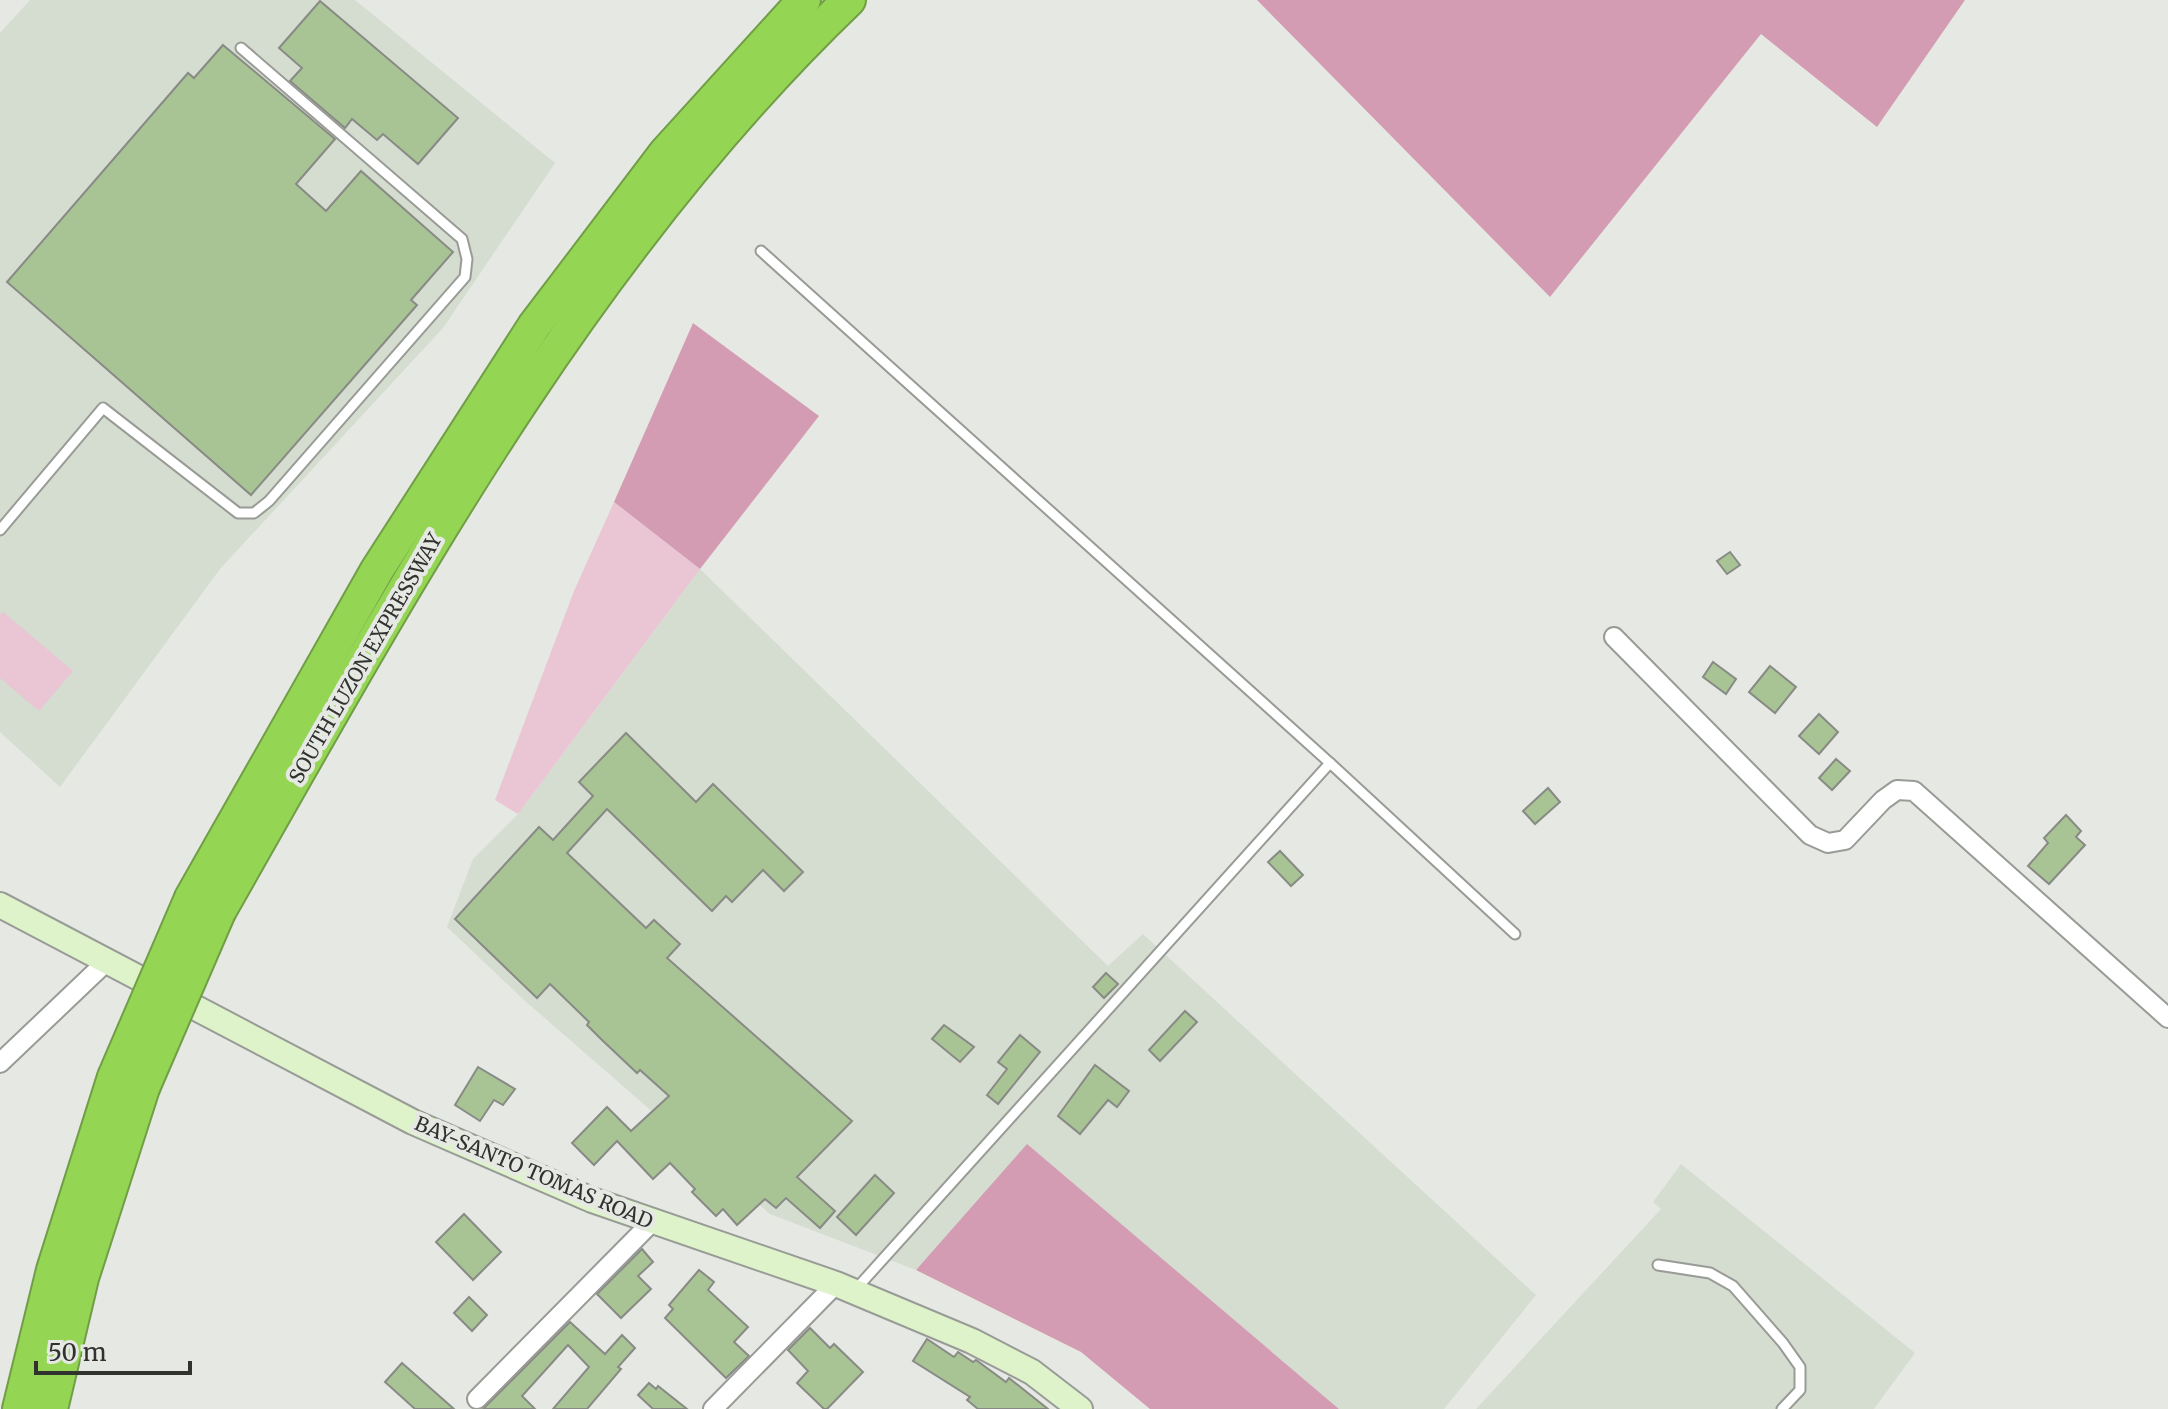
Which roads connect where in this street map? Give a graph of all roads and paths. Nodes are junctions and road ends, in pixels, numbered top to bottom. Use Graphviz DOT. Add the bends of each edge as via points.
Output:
graph roads {
  1 [pos="804,0"];
  2 [pos="849,0"];
  3 [pos="241,48"];
  4 [pos="761,251"];
  5 [pos="0,530"];
  6 [pos="1614,637"];
  7 [pos="1330,763"];
  8 [pos="0,905"];
  9 [pos="205,905"];
  10 [pos="1515,934"];
  11 [pos="105,963"];
  12 [pos="2168,1018"];
  13 [pos="0,1063"];
  14 [pos="128,1083"];
  15 [pos="652,1222"];
  16 [pos="1658,1265"];
  17 [pos="845,1288"];
  18 [pos="477,1399"];
  19 [pos="19,1409"];
  20 [pos="51,1409"];
  21 [pos="713,1409"];
  22 [pos="1080,1409"];
  23 [pos="1782,1409"];
  1 -- 9 [label="highway, SOUTH LUZON EXPRESSWAY" via="666,152 534,326 377,570"];
  2 -- 9 [label="highway, SOUTH LUZON EXPRESSWAY" via="690,172 560,343"];
  3 -- 5 [label="lane" via="462,239 465,277 254,513 238,513 103,408"];
  4 -- 7 [label="lane"];
  6 -- 12 [label="street" via="1810,835 1828,843 1845,840 1897,790 1914,791"];
  7 -- 10 [label="lane"];
  7 -- 17 [label="lane"];
  8 -- 11 [label="main road, BAY-SANTO TOMAS ROAD"];
  9 -- 14 [label="highway, SOUTH LUZON EXPRESSWAY, bridge"];
  11 -- 13 [label="street"];
  11 -- 15 [label="main road, BAY-SANTO TOMAS ROAD" via="413,1122"];
  14 -- 19 [label="highway, SOUTH LUZON EXPRESSWAY" via="53,1270"];
  14 -- 20 [label="highway, SOUTH LUZON EXPRESSWAY"];
  15 -- 17 [label="main road, BAY-SANTO TOMAS ROAD"];
  15 -- 18 [label="street"];
  16 -- 23 [label="lane" via="1710,1273 1733,1286 1783,1343 1800,1367 1800,1390"];
  17 -- 21 [label="street"];
  17 -- 22 [label="main road, BAY-SANTO TOMAS ROAD" via="972,1341 1032,1372"];
}
